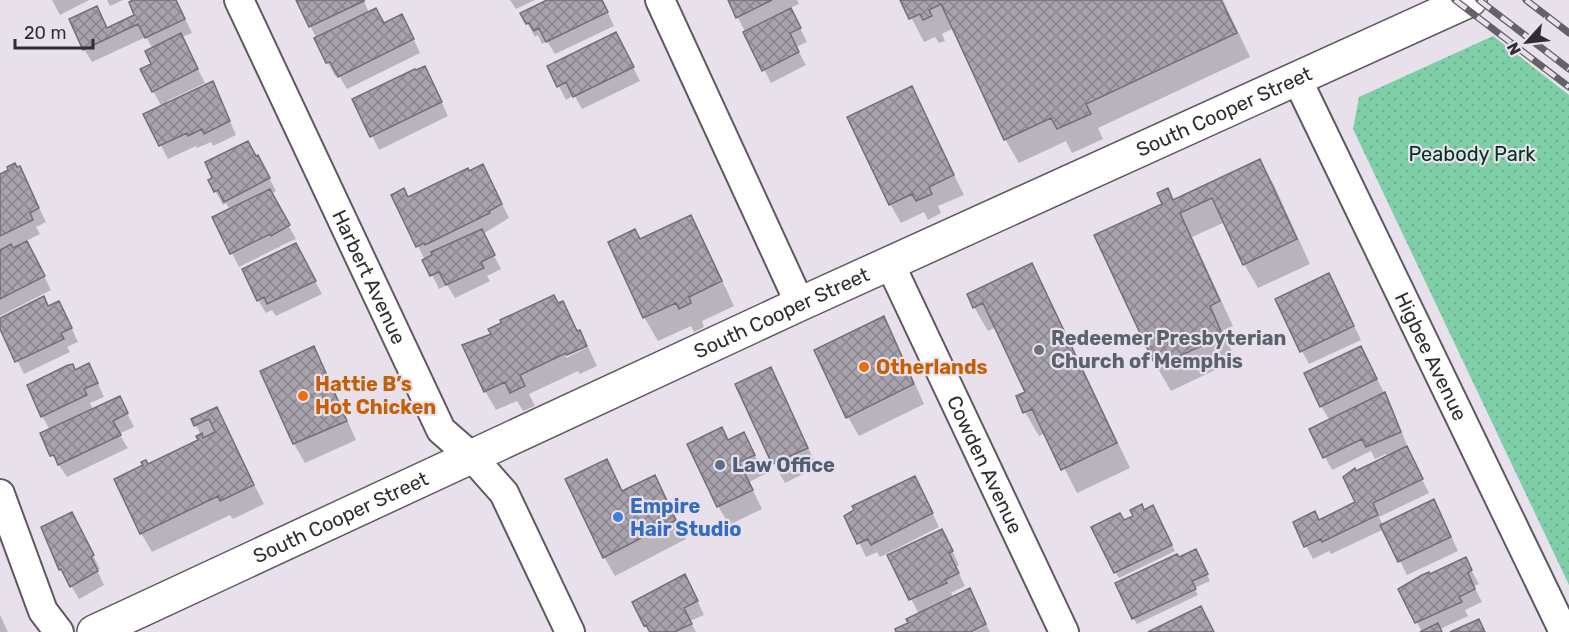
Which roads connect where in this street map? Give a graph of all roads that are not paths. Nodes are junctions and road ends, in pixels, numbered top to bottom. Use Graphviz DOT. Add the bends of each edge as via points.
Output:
graph roads {
  1 [pos="239,0"];
  2 [pos="660,0"];
  3 [pos="1470,0"];
  4 [pos="1297,79"];
  5 [pos="890,264"];
  6 [pos="800,304"];
  7 [pos="473,458"];
  8 [pos="0,494"];
  9 [pos="59,632"];
  10 [pos="94,632"];
  11 [pos="570,632"];
  12 [pos="1064,632"];
  13 [pos="1563,632"];
  1 -- 7 [label="street, Harbert Avenue" via="441,430"];
  2 -- 6 [label="street"];
  3 -- 4 [label="main road, South Cooper Street"];
  4 -- 5 [label="main road, South Cooper Street"];
  4 -- 13 [label="street, Higbee Avenue"];
  5 -- 6 [label="main road, South Cooper Street"];
  5 -- 12 [label="street, Cowden Avenue"];
  6 -- 7 [label="main road, South Cooper Street"];
  7 -- 10 [label="main road, South Cooper Street"];
  7 -- 11 [label="street, Harbert Avenue" via="504,493"];
  8 -- 9 [label="street" via="43,611"];
}
